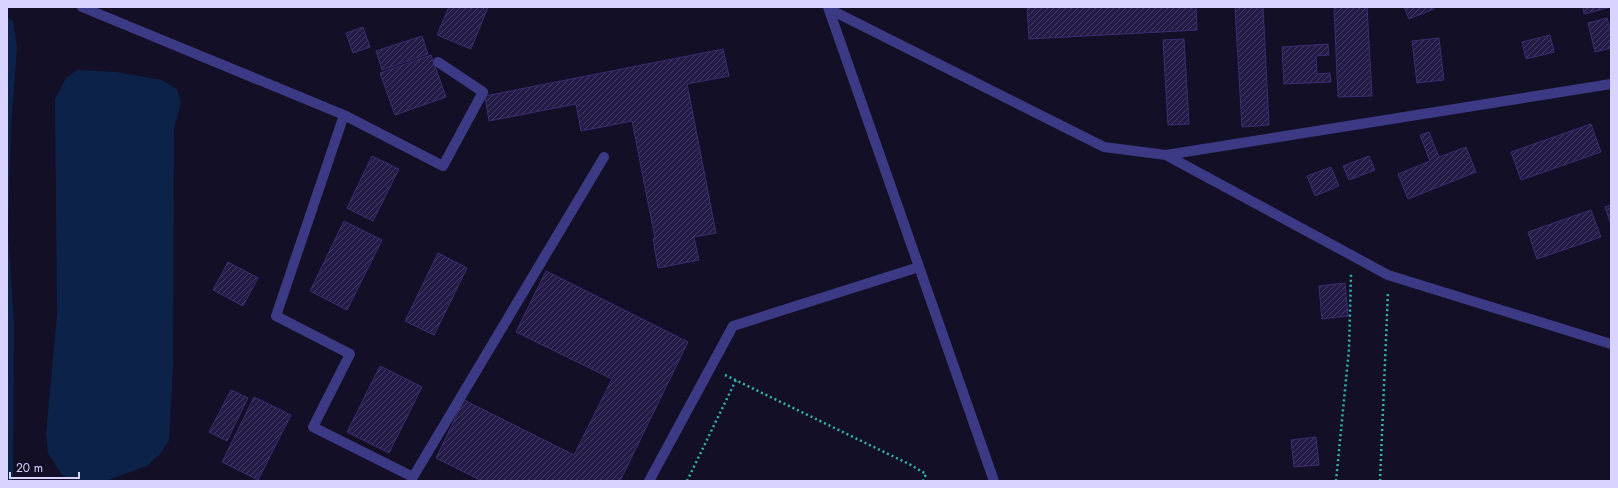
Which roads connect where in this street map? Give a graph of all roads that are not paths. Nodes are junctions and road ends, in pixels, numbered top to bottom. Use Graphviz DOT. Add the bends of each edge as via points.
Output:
graph roads {
  1 [pos="82,7"];
  2 [pos="828,8"];
  3 [pos="438,62"];
  4 [pos="1611,84"];
  5 [pos="344,115"];
  6 [pos="1166,155"];
  7 [pos="604,157"];
  8 [pos="919,267"];
  9 [pos="1611,344"];
  10 [pos="649,481"];
  11 [pos="994,481"];
  1 -- 5 [label="street"];
  2 -- 6 [label="street" via="1104,147"];
  2 -- 8 [label="street"];
  3 -- 5 [label="street" via="483,92 443,166"];
  4 -- 6 [label="street"];
  5 -- 7 [label="street" via="276,316 350,354 313,427 413,477"];
  6 -- 9 [label="street" via="1388,275"];
  8 -- 10 [label="street" via="733,326"];
  8 -- 11 [label="street"];
}
